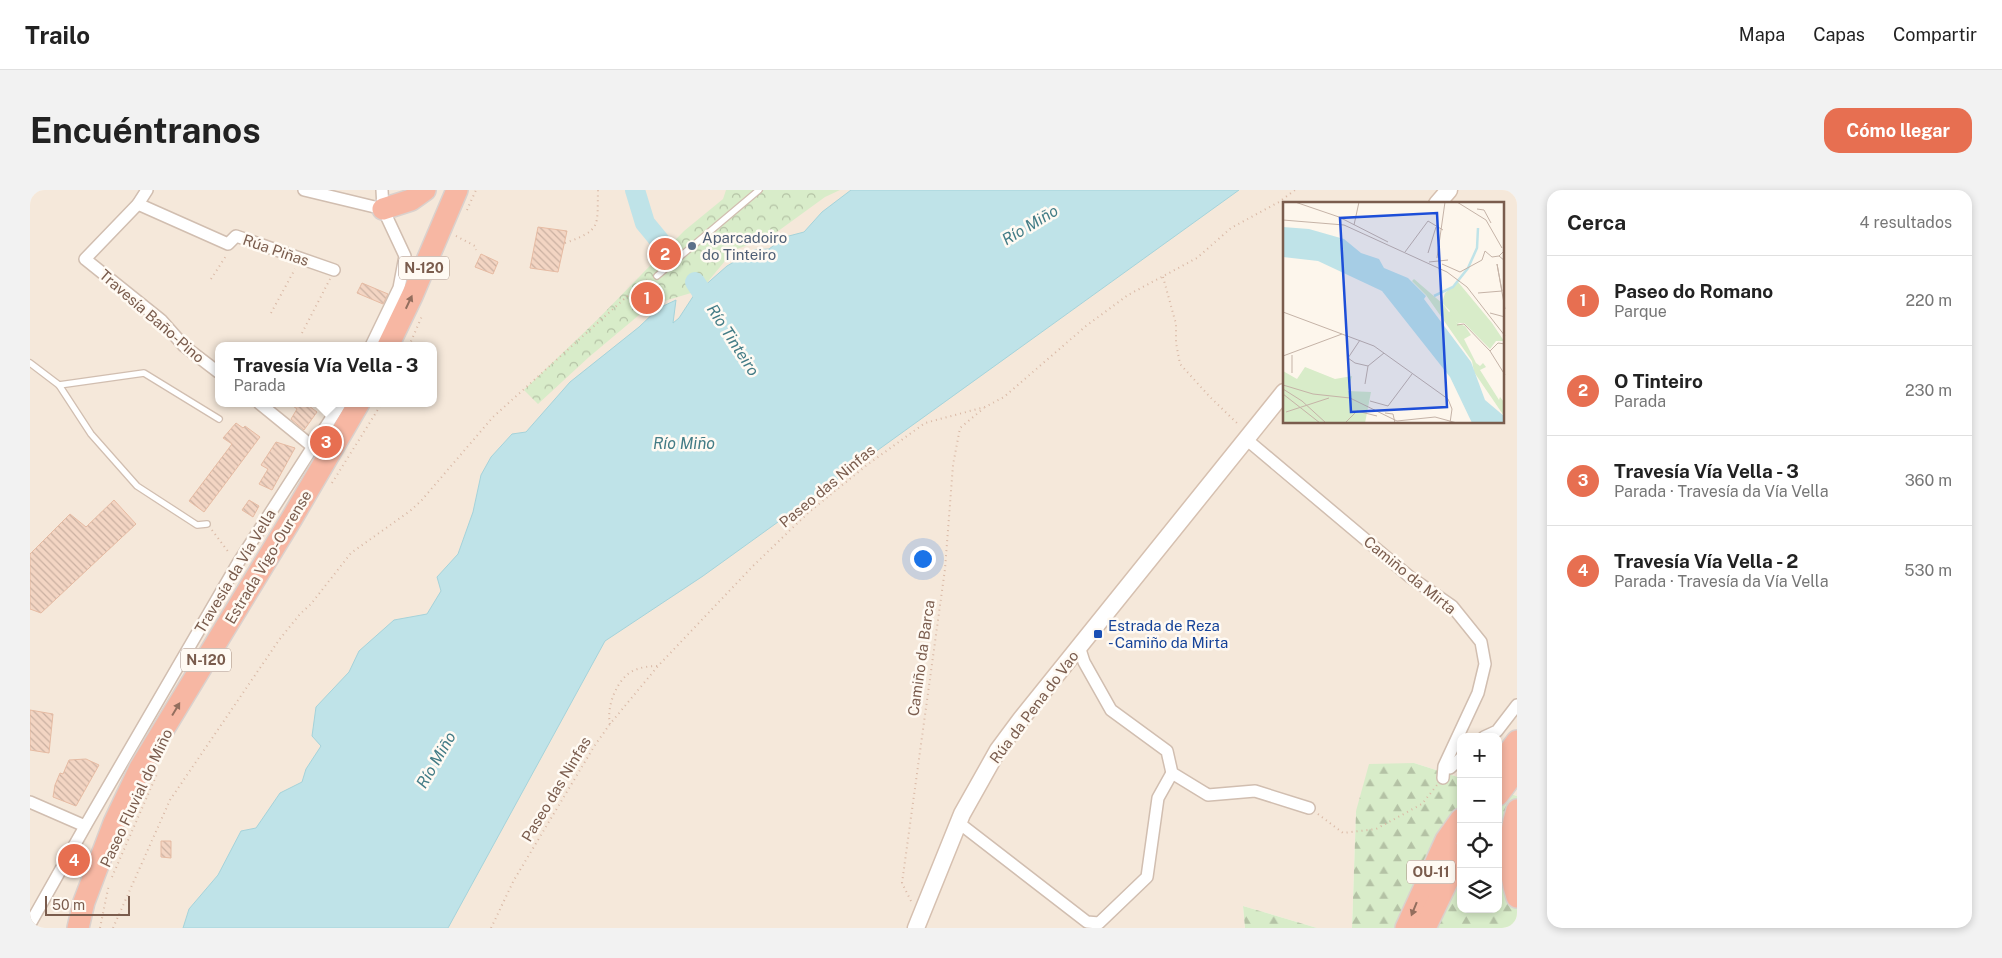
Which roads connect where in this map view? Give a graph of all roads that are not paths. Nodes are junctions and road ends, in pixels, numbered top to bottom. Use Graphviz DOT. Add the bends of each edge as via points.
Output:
graph roads {
  1 [pos="147,190"];
  2 [pos="304,190"];
  3 [pos="425,190"];
  4 [pos="457,190"];
  5 [pos="759,190"];
  6 [pos="1449,190"];
  7 [pos="383,200"];
  8 [pos="1439,202"];
  9 [pos="138,204"];
  10 [pos="334,270"];
  11 [pos="657,276"];
  12 [pos="373,342"];
  13 [pos="390,342"];
  14 [pos="30,363"];
  15 [pos="215,370"];
  16 [pos="59,385"];
  17 [pos="1283,393"];
  18 [pos="264,407"];
  19 [pos="338,407"];
  20 [pos="357,407"];
  21 [pos="219,419"];
  22 [pos="1248,437"];
  23 [pos="313,447"];
  24 [pos="207,524"];
  25 [pos="1079,646"];
  26 [pos="1517,705"];
  27 [pos="1492,733"];
  28 [pos="1517,742"];
  29 [pos="1457,762"];
  30 [pos="1502,762"];
  31 [pos="1450,768"];
  32 [pos="1517,769"];
  33 [pos="1172,773"];
  34 [pos="1443,778"];
  35 [pos="1502,790"];
  36 [pos="30,802"];
  37 [pos="1309,808"];
  38 [pos="1517,810"];
  39 [pos="959,823"];
  40 [pos="1458,823"];
  41 [pos="85,826"];
  42 [pos="1457,861"];
  43 [pos="1517,897"];
  44 [pos="918,923"];
  45 [pos="30,924"];
  46 [pos="78,928"];
  47 [pos="1406,928"];
  48 [pos="1425,928"];
  1 -- 9 [label="street"];
  2 -- 7 [label="street"];
  3 -- 7 [label="highway" via="411,200"];
  13 -- 4 [label="highway, N-120, one-way"];
  5 -- 11 [label="lane"];
  6 -- 8 [label="main road"];
  7 -- 12 [label="street" via="405,256 399,288"];
  9 -- 10 [label="street, Rúa Piñas" via="228,244 236,236"];
  9 -- 15 [label="street, Travesía Baño-Pino" via="85,259 161,320 184,346"];
  14 -- 16 [label="lane"];
  16 -- 21 [label="lane" via="144,373"];
  16 -- 24 [label="lane" via="91,434 137,486 197,525"];
  17 -- 22 [label="main road, Rúa da Pena do Vao"];
  18 -- 23 [label="street"];
  19 -- 23 [label="street, Travesía da Vía Vella"];
  46 -- 20 [label="highway, Estrada Vigo-Ourense / N-120, one-way" via="84,902 114,823 140,768"];
  22 -- 25 [label="main road, Rúa da Pena do Vao"];
  22 -- 34 [label="street, Camiño da Mirta" via="1410,577 1452,606 1481,642 1485,664 1478,693 1444,766"];
  23 -- 41 [label="street, Travesía da Vía Vella" via="238,563"];
  25 -- 33 [label="street" via="1084,662 1111,710 1168,752"];
  25 -- 39 [label="main road, Rúa da Pena do Vao" via="998,750"];
  26 -- 27 [label="street"];
  28 -- 30 [label="highway"];
  29 -- 31 [label="street"];
  32 -- 35 [label="highway"];
  33 -- 37 [label="street" via="1208,795 1255,791"];
  33 -- 39 [label="street" via="1158,798 1146,877 1100,923 1088,922"];
  36 -- 41 [label="street"];
  38 -- 43 [label="highway" via="1510,848"];
  39 -- 44 [label="main road, Rúa da Pena do Vao"];
  40 -- 47 [label="highway, OU-11, one-way" via="1446,840"];
  41 -- 45 [label="street, Travesía da Vía Vella"];
  42 -- 48 [label="highway"];
}
